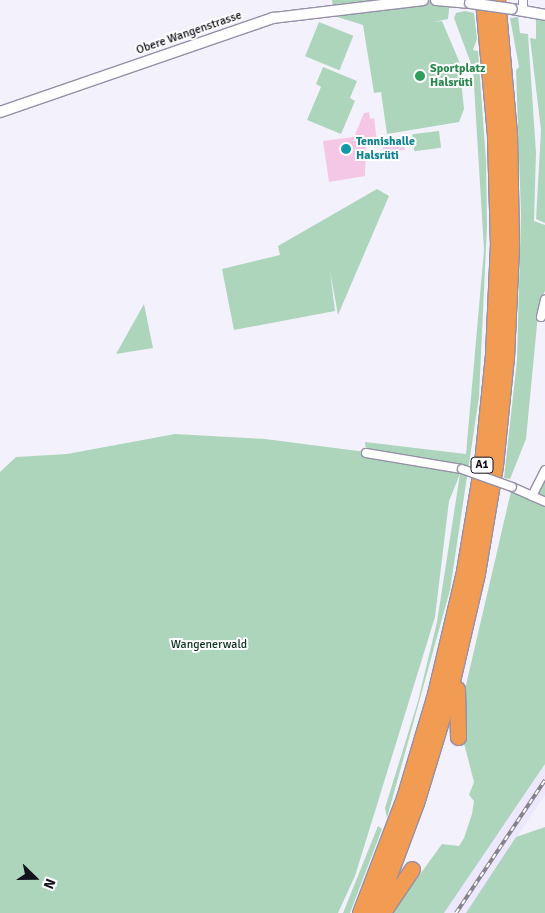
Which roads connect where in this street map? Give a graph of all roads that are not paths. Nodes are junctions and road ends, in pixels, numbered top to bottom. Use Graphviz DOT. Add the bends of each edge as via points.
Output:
graph roads {
  1 [pos="423,0"];
  2 [pos="436,0"];
  3 [pos="497,0"];
  4 [pos="477,2"];
  5 [pos="519,7"];
  6 [pos="545,15"];
  7 [pos="0,112"];
  8 [pos="545,299"];
  9 [pos="542,317"];
  10 [pos="366,452"];
  11 [pos="545,470"];
  12 [pos="532,496"];
  13 [pos="545,502"];
  14 [pos="458,660"];
  15 [pos="458,737"];
  16 [pos="412,869"];
  17 [pos="360,913"];
  18 [pos="375,913"];
  19 [pos="384,913"];
  1 -- 7 [label="street, Obere Wangenstrasse" via="273,18"];
  2 -- 4 [label="street"];
  3 -- 14 [label="highway, A1" via="510,171 509,318 490,501"];
  4 -- 5 [label="street, bridge"];
  4 -- 17 [label="highway, A1" via="494,108 498,244 493,354 482,463 464,571 435,694 404,798"];
  5 -- 6 [label="street"];
  8 -- 9 [label="street"];
  10 -- 12 [label="street, bridge" via="462,469"];
  11 -- 12 [label="street"];
  12 -- 13 [label="street"];
  14 -- 15 [label="highway, A1"];
  14 -- 18 [label="highway, A1" via="419,794"];
  16 -- 19 [label="highway"];
}
